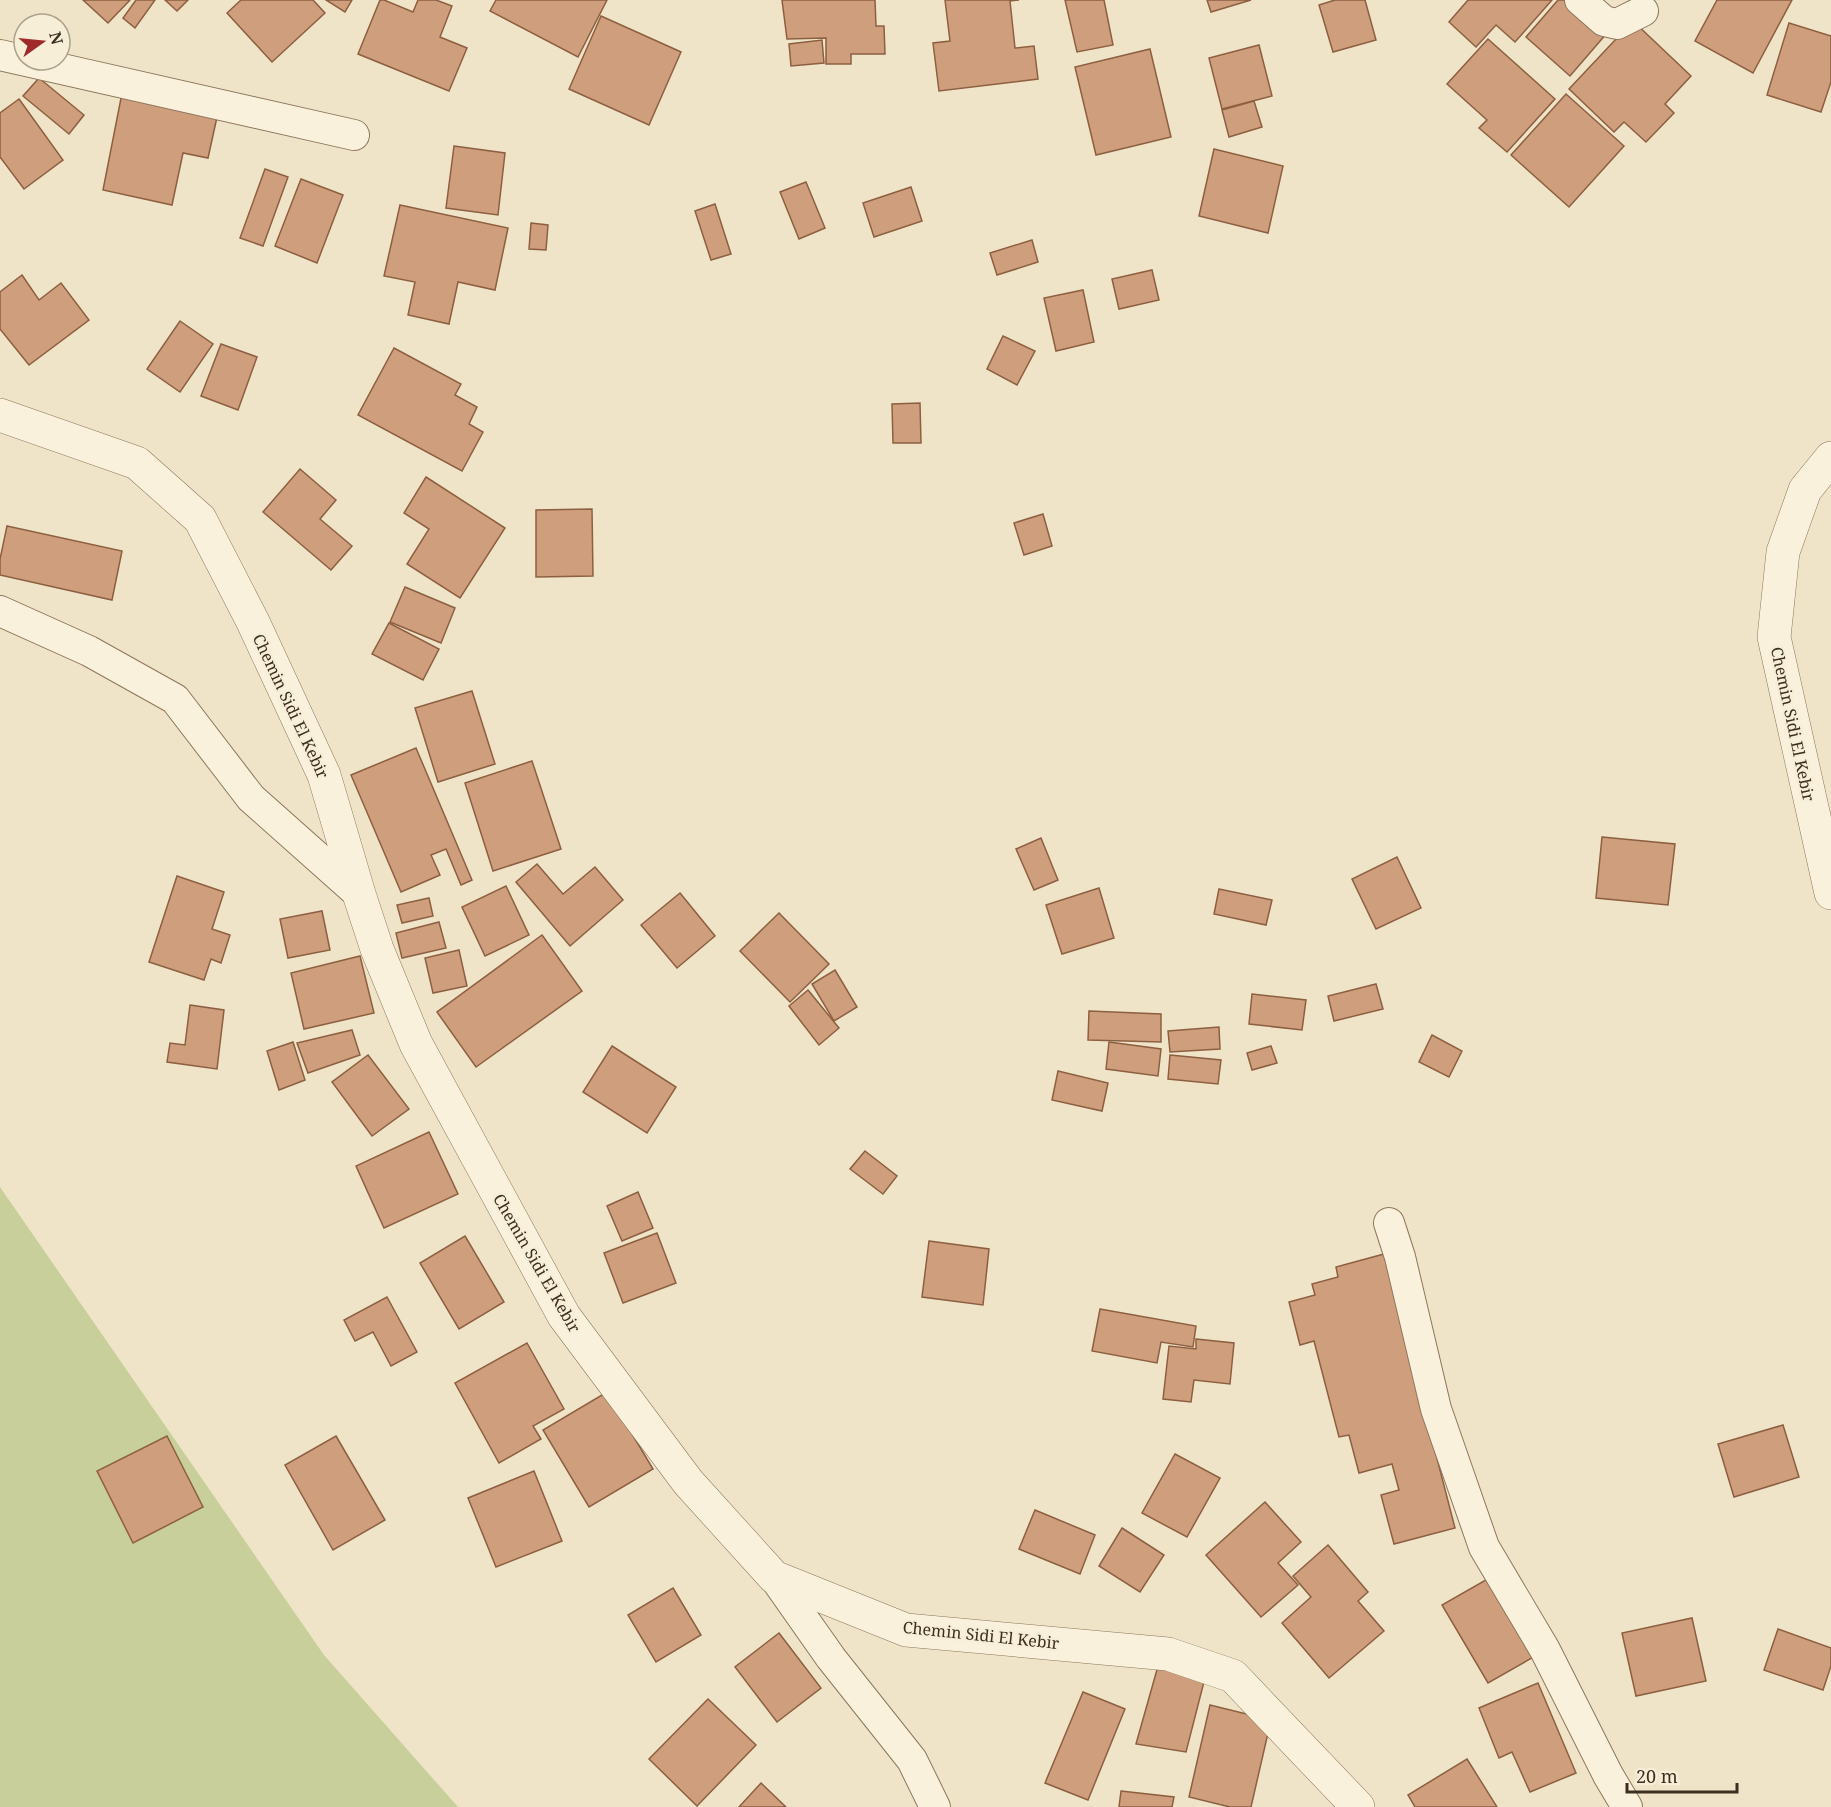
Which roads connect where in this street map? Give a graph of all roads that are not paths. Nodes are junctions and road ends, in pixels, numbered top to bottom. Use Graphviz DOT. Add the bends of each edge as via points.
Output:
graph roads {
  1 [pos="1580,0"];
  2 [pos="1643,11"];
  3 [pos="0,55"];
  4 [pos="354,135"];
  5 [pos="0,415"];
  6 [pos="1831,458"];
  7 [pos="0,611"];
  8 [pos="1831,893"];
  9 [pos="359,894"];
  10 [pos="1389,1223"];
  11 [pos="774,1577"];
  12 [pos="935,1807"];
  13 [pos="1358,1807"];
  14 [pos="1627,1807"];
  1 -- 2 [label="street" via="1604,21 1617,24"];
  3 -- 4 [label="street"];
  5 -- 9 [label="street, Chemin Sidi El Kebir" via="137,463 200,519 324,775"];
  6 -- 8 [label="street, Chemin Sidi El Kebir" via="1805,490 1783,552 1774,637"];
  7 -- 9 [label="street" via="89,651 175,699 251,798"];
  9 -- 11 [label="street, Chemin Sidi El Kebir" via="376,949 417,1044 564,1316 688,1482"];
  10 -- 14 [label="street" via="1436,1409 1484,1547 1545,1650"];
  11 -- 12 [label="street" via="831,1658 912,1760"];
  11 -- 13 [label="street, Chemin Sidi El Kebir" via="906,1630 1168,1653 1233,1676"];
}
